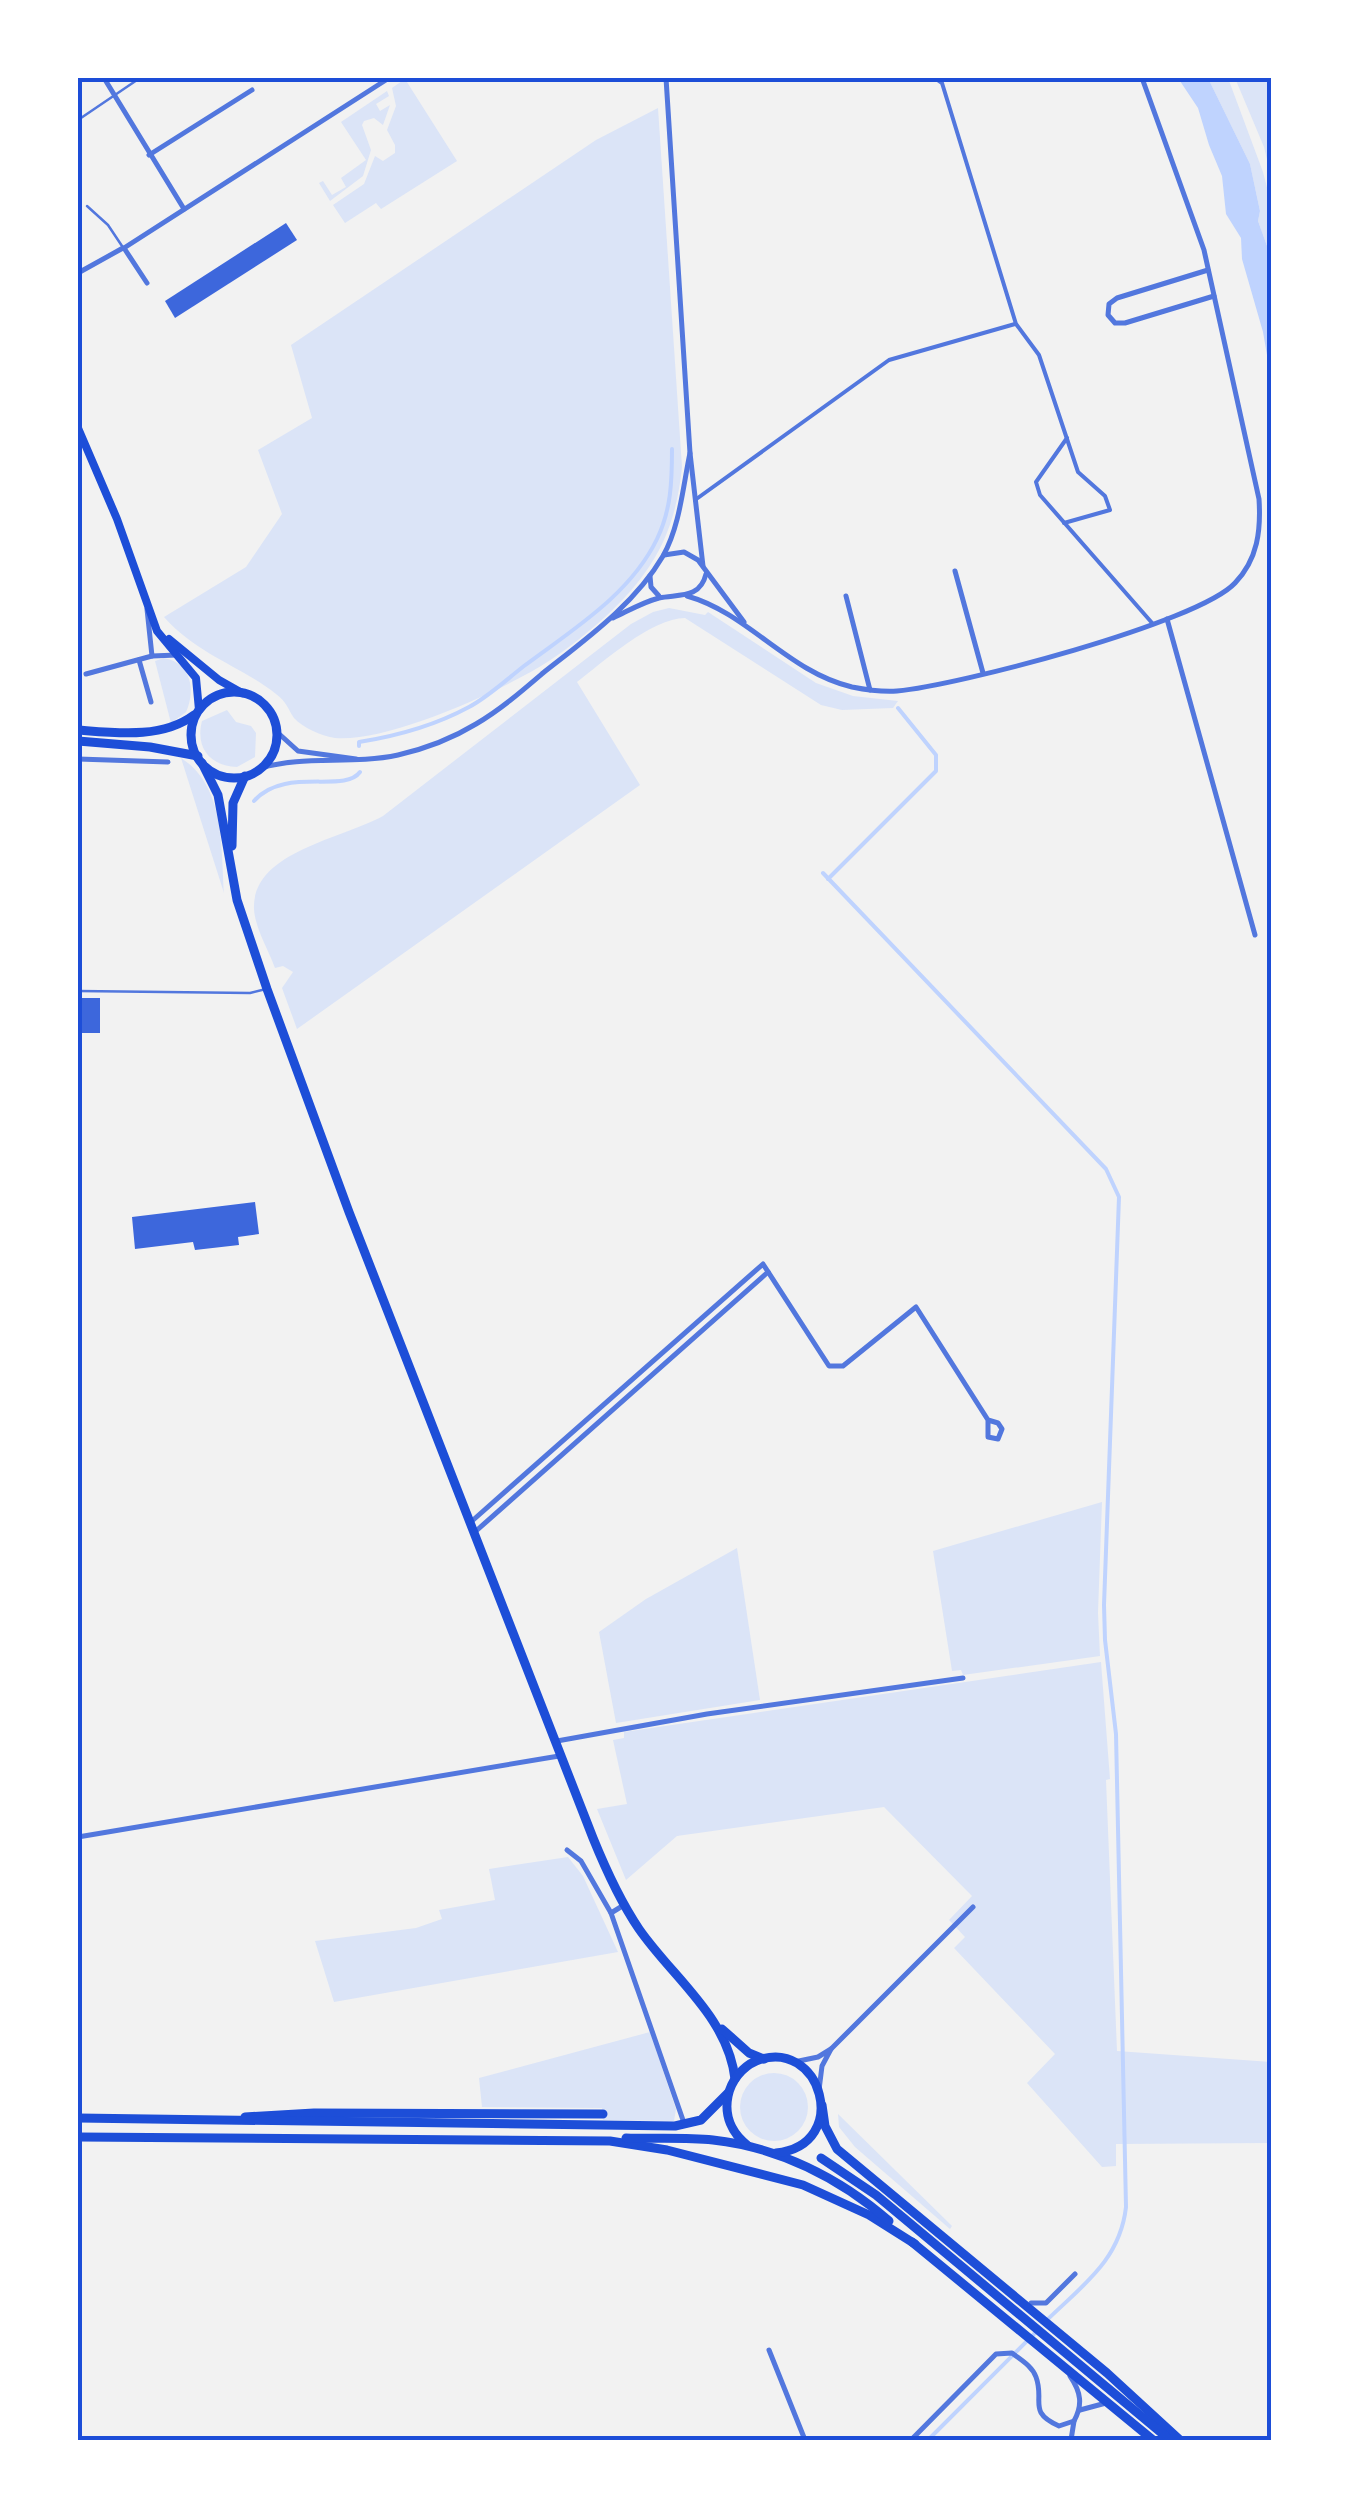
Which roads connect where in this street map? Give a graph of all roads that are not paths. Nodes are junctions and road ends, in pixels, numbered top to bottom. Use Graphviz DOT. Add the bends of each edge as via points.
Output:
graph roads {
  1 [pos="104,78"];
  2 [pos="140,78"];
  3 [pos="389,78"];
  4 [pos="666,78"];
  5 [pos="936,78"];
  6 [pos="1142,78"];
  7 [pos="252,90"];
  8 [pos="115,96"];
  9 [pos="78,120"];
  10 [pos="149,155"];
  11 [pos="87,206"];
  12 [pos="184,208"];
  13 [pos="124,248"];
  14 [pos="1208,270"];
  15 [pos="78,273"];
  16 [pos="147,283"];
  17 [pos="1214,296"];
  18 [pos="1016,324"];
  19 [pos="78,428"];
  20 [pos="1066,438"];
  21 [pos="690,453"];
  22 [pos="695,500"];
  23 [pos="1064,523"];
  24 [pos="663,556"];
  25 [pos="704,568"];
  26 [pos="955,570"];
  27 [pos="650,573"];
  28 [pos="686,596"];
  29 [pos="846,596"];
  30 [pos="662,597"];
  31 [pos="147,606"];
  32 [pos="1167,619"];
  33 [pos="152,620"];
  34 [pos="610,620"];
  35 [pos="1152,624"];
  36 [pos="753,631"];
  37 [pos="178,655"];
  38 [pos="152,656"];
  39 [pos="138,660"];
  40 [pos="983,673"];
  41 [pos="86,674"];
  42 [pos="870,690"];
  43 [pos="242,692"];
  44 [pos="151,702"];
  45 [pos="200,710"];
  46 [pos="78,730"];
  47 [pos="277,732"];
  48 [pos="78,741"];
  49 [pos="78,759"];
  50 [pos="200,760"];
  51 [pos="364,760"];
  52 [pos="168,762"];
  53 [pos="261,768"];
  54 [pos="245,776"];
  55 [pos="232,869"];
  56 [pos="1255,935"];
  57 [pos="267,989"];
  58 [pos="78,991"];
  59 [pos="988,1420"];
  60 [pos="474,1526"];
  61 [pos="963,1678"];
  62 [pos="557,1741"];
  63 [pos="562,1756"];
  64 [pos="78,1837"];
  65 [pos="568,1850"];
  66 [pos="624,1905"];
  67 [pos="973,1907"];
  68 [pos="611,1912"];
  69 [pos="716,2024"];
  70 [pos="831,2050"];
  71 [pos="764,2059"];
  72 [pos="794,2062"];
  73 [pos="735,2079"];
  74 [pos="819,2090"];
  75 [pos="728,2093"];
  76 [pos="822,2105"];
  77 [pos="603,2114"];
  78 [pos="78,2120"];
  79 [pos="197,2120"];
  80 [pos="685,2126"];
  81 [pos="78,2139"];
  82 [pos="610,2140"];
  83 [pos="750,2146"];
  84 [pos="764,2152"];
  85 [pos="821,2158"];
  86 [pos="915,2244"];
  87 [pos="1075,2274"];
  88 [pos="1031,2303"];
  89 [pos="1034,2319"];
  90 [pos="1053,2335"];
  91 [pos="769,2350"];
  92 [pos="1056,2360"];
  93 [pos="1107,2403"];
  94 [pos="1080,2410"];
  95 [pos="1074,2421"];
  96 [pos="806,2440"];
  97 [pos="911,2440"];
  98 [pos="1071,2440"];
  99 [pos="1152,2440"];
  100 [pos="1170,2440"];
  101 [pos="1180,2440"];
  1 -- 8 [label="street"];
  2 -- 8 [label="lane"];
  3 -- 12 [label="street"];
  4 -- 21 [label="street"];
  5 -- 18 [label="street"];
  6 -- 14 [label="street"];
  7 -- 10 [label="street"];
  8 -- 9 [label="lane"];
  8 -- 10 [label="street"];
  10 -- 12 [label="street"];
  11 -- 13 [label="lane"];
  12 -- 13 [label="street"];
  13 -- 15 [label="street"];
  13 -- 16 [label="street"];
  14 -- 17 [label="street"];
  14 -- 17 [label="street" via="1117,298 1108,315 1125,323"];
  17 -- 32 [label="street" via="1258,499 1257,547 1218,598"];
  18 -- 20 [label="street" via="1039,355"];
  18 -- 22 [label="street" via="890,360"];
  19 -- 31 [label="main road"];
  20 -- 23 [label="street" via="1036,482"];
  20 -- 23 [label="street" via="1078,472 1110,510"];
  21 -- 22 [label="street"];
  21 -- 24 [label="street"];
  22 -- 25 [label="street"];
  23 -- 35 [label="street"];
  24 -- 25 [label="street" via="684,552"];
  24 -- 27 [label="street"];
  25 -- 28 [label="street" via="700,588"];
  25 -- 36 [label="street"];
  26 -- 40 [label="street"];
  27 -- 30 [label="street" via="653,591"];
  27 -- 34 [label="street"];
  28 -- 30 [label="street"];
  28 -- 36 [label="street"];
  29 -- 42 [label="street"];
  30 -- 34 [label="street"];
  31 -- 33 [label="main road"];
  31 -- 38 [label="street"];
  32 -- 35 [label="street"];
  32 -- 56 [label="street"];
  33 -- 37 [label="main road"];
  33 -- 43 [label="main road" via="185,654"];
  34 -- 51 [label="street" via="475,725 418,749"];
  35 -- 40 [label="street"];
  36 -- 42 [label="street" via="818,674"];
  37 -- 38 [label="street"];
  37 -- 45 [label="main road" via="196,678"];
  38 -- 39 [label="street"];
  39 -- 41 [label="street"];
  39 -- 44 [label="street"];
  40 -- 42 [label="street" via="913,689"];
  43 -- 45 [label="main road" via="218,695"];
  43 -- 47 [label="main road" via="264,703"];
  45 -- 46 [label="main road" via="172,729"];
  45 -- 50 [label="main road" via="192,733"];
  47 -- 51 [label="street" via="298,751"];
  47 -- 53 [label="main road" via="272,756"];
  48 -- 50 [label="main road" via="150,746"];
  49 -- 52 [label="street"];
  50 -- 54 [label="main road" via="223,776"];
  50 -- 55 [label="main road" via="218,795"];
  51 -- 53 [label="street"];
  53 -- 54 [label="main road"];
  54 -- 55 [label="main road" via="233,803"];
  55 -- 57 [label="main road"];
  57 -- 58 [label="lane"];
  57 -- 60 [label="main road"];
  59 -- 60 [label="street" via="916,1306 843,1366 829,1366 768,1272"];
  60 -- 62 [label="main road"];
  61 -- 62 [label="street"];
  62 -- 63 [label="main road"];
  63 -- 64 [label="street"];
  63 -- 66 [label="main road"];
  65 -- 68 [label="street"];
  66 -- 68 [label="street"];
  66 -- 69 [label="main road"];
  67 -- 70 [label="street"];
  68 -- 80 [label="street"];
  69 -- 71 [label="main road"];
  69 -- 73 [label="main road" via="729,2045"];
  70 -- 72 [label="street"];
  70 -- 74 [label="street"];
  71 -- 72 [label="main road"];
  71 -- 73 [label="main road"];
  72 -- 74 [label="main road"];
  73 -- 75 [label="main road"];
  74 -- 76 [label="main road"];
  75 -- 80 [label="main road" via="709,2115"];
  75 -- 83 [label="main road" via="730,2123"];
  76 -- 84 [label="main road" via="806,2140 786,2152"];
  76 -- 89 [label="main road" via="837,2149"];
  77 -- 79 [label="main road" via="314,2112"];
  78 -- 79 [label="main road"];
  79 -- 80 [label="main road"];
  81 -- 82 [label="main road"];
  82 -- 83 [label="main road" via="707,2139"];
  82 -- 86 [label="main road" via="802,2185"];
  83 -- 84 [label="main road"];
  84 -- 86 [label="main road" via="840,2184"];
  85 -- 89 [label="main road"];
  86 -- 92 [label="main road"];
  87 -- 88 [label="street" via="1046,2302"];
  89 -- 90 [label="main road"];
  90 -- 100 [label="main road"];
  90 -- 101 [label="main road"];
  91 -- 96 [label="street"];
  92 -- 93 [label="main road"];
  92 -- 94 [label="street" via="1078,2390"];
  93 -- 94 [label="street"];
  93 -- 99 [label="main road"];
  94 -- 95 [label="street"];
  95 -- 97 [label="street" via="1059,2426 1044,2417 1034,2371 1004,2352"];
  95 -- 98 [label="street"];
}
